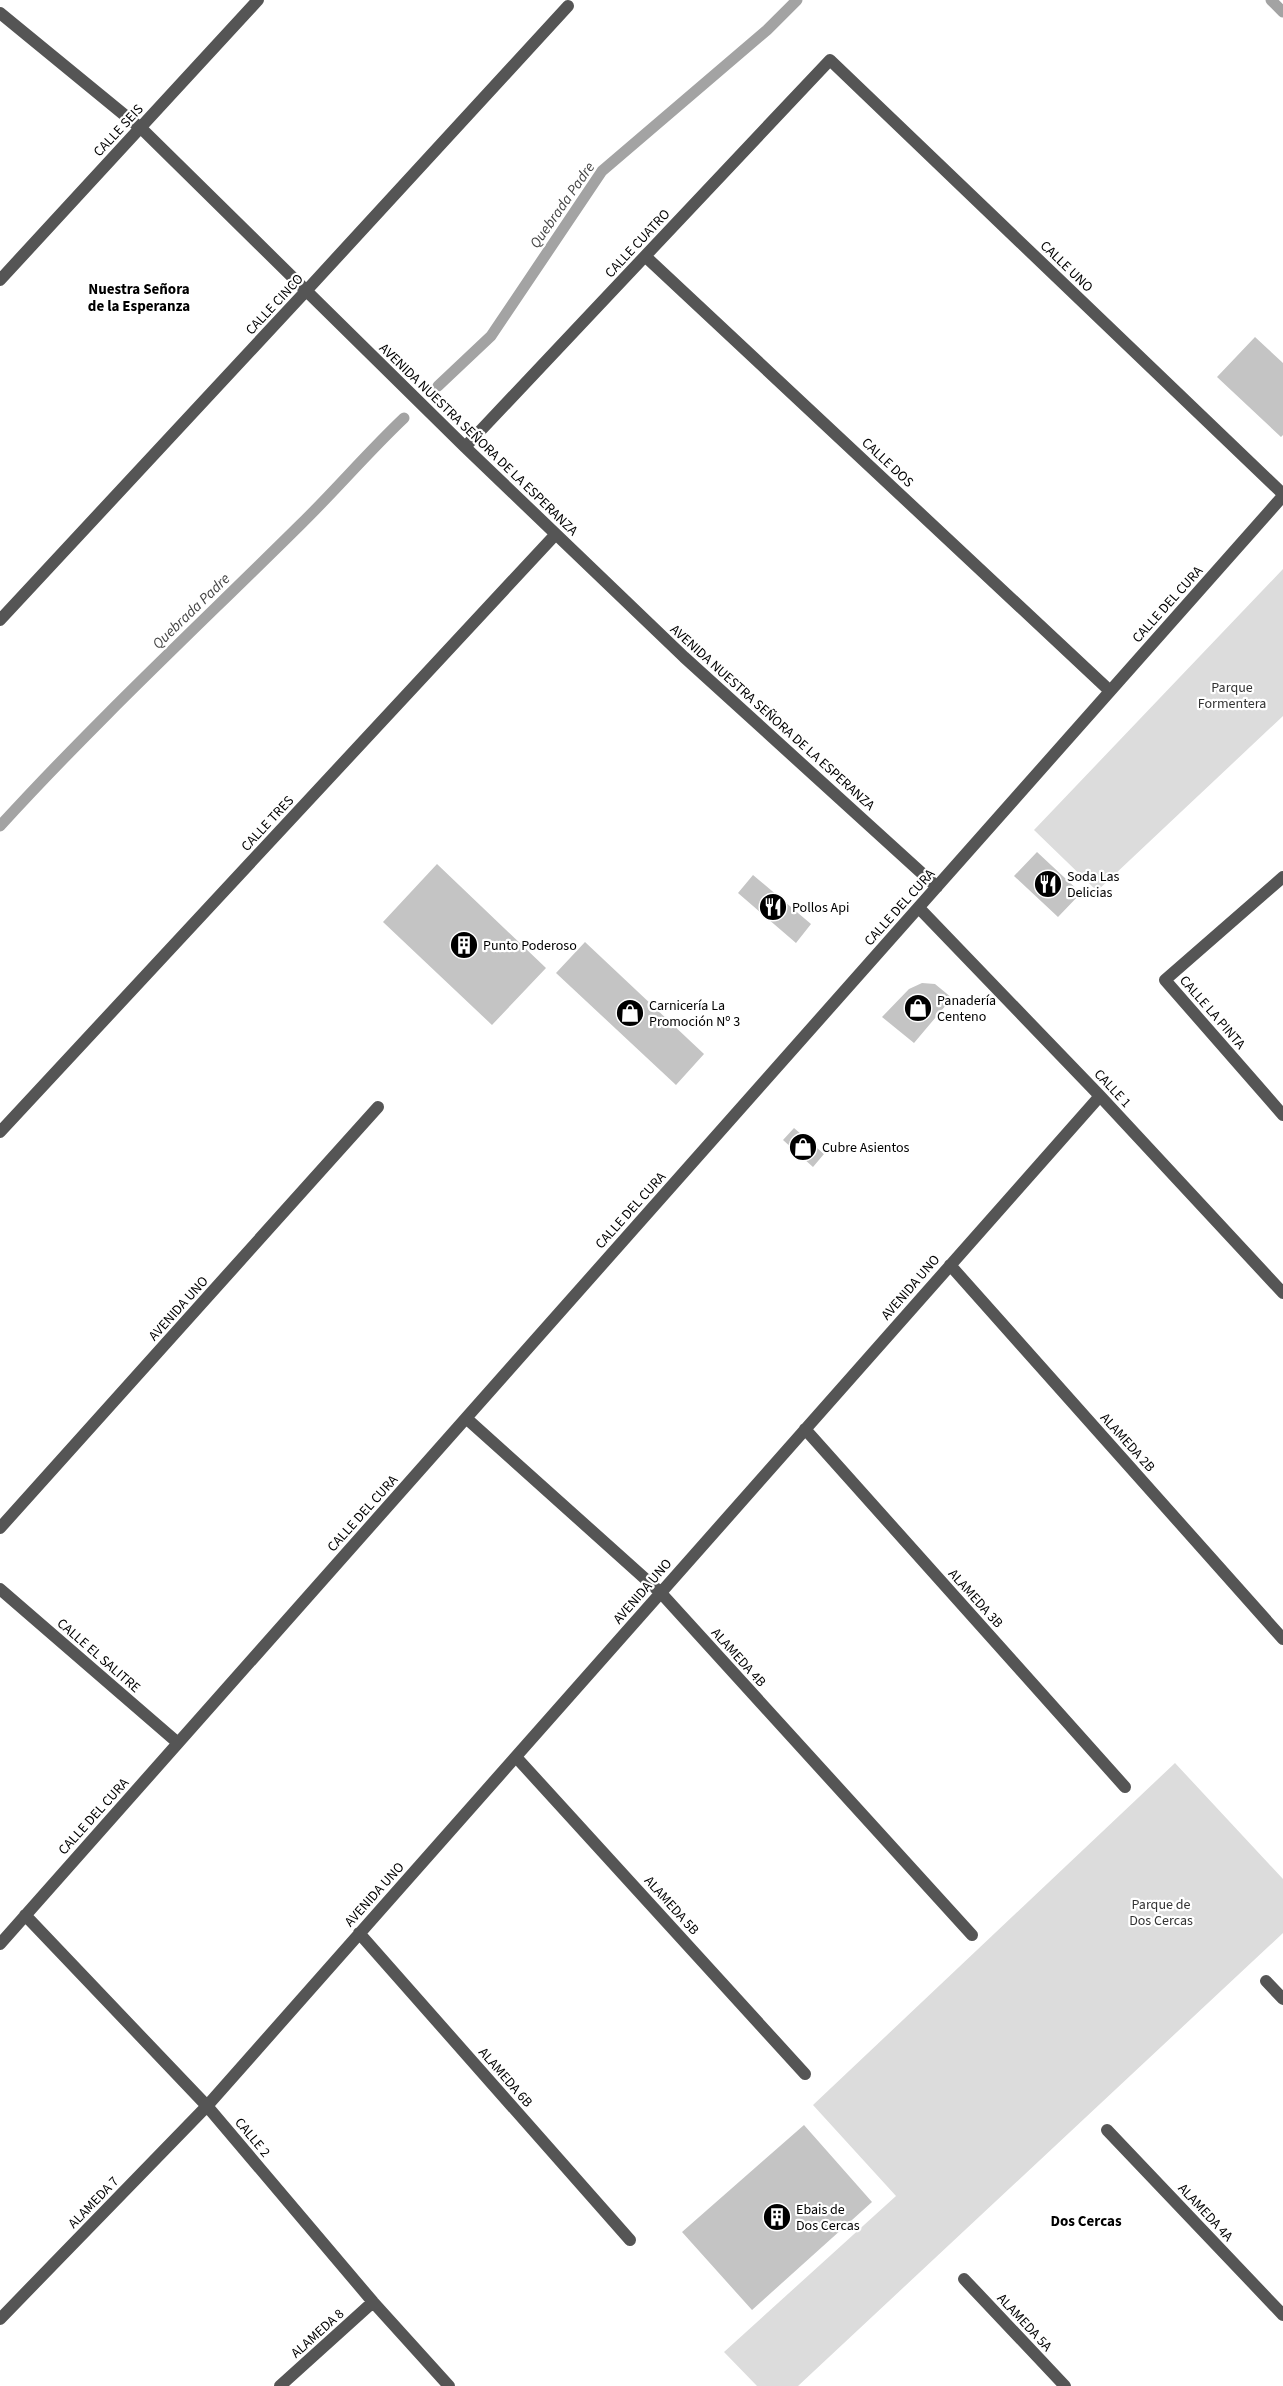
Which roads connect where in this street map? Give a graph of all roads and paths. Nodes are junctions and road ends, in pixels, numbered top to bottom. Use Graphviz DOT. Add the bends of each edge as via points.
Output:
graph roads {
  1 [pos="258,0"];
  2 [pos="568,6"];
  3 [pos="0,13"];
  4 [pos="830,60"];
  5 [pos="139,128"];
  6 [pos="646,256"];
  7 [pos="0,280"];
  8 [pos="306,291"];
  9 [pos="465,447"];
  10 [pos="1283,495"];
  11 [pos="555,535"];
  12 [pos="0,620"];
  13 [pos="1110,690"];
  14 [pos="1283,877"];
  15 [pos="937,887"];
  16 [pos="918,908"];
  17 [pos="1100,1096"];
  18 [pos="378,1108"];
  19 [pos="1283,1115"];
  20 [pos="0,1132"];
  21 [pos="950,1265"];
  22 [pos="1283,1292"];
  23 [pos="466,1418"];
  24 [pos="805,1429"];
  25 [pos="0,1528"];
  26 [pos="0,1589"];
  27 [pos="661,1593"];
  28 [pos="1283,1639"];
  29 [pos="178,1743"];
  30 [pos="516,1756"];
  31 [pos="1125,1787"];
  32 [pos="26,1915"];
  33 [pos="359,1933"];
  34 [pos="972,1934"];
  35 [pos="0,1944"];
  36 [pos="1266,1981"];
  37 [pos="1283,1999"];
  38 [pos="805,2074"];
  39 [pos="207,2106"];
  40 [pos="1107,2130"];
  41 [pos="630,2240"];
  42 [pos="964,2279"];
  43 [pos="373,2302"];
  44 [pos="1283,2315"];
  45 [pos="0,2319"];
  46 [pos="280,2386"];
  47 [pos="449,2386"];
  48 [pos="1065,2386"];
  1 -- 5 [label="street, CALLE SEIS"];
  2 -- 8 [label="street, CALLE CINCO"];
  3 -- 5 [label="street, AVENIDA NUESTRA SEÑORA DE LA ESPERANZA"];
  4 -- 6 [label="street, CALLE CUATRO"];
  4 -- 10 [label="street, CALLE UNO"];
  5 -- 7 [label="street, CALLE SEIS"];
  5 -- 8 [label="street, AVENIDA NUESTRA SEÑORA DE LA ESPERANZA"];
  6 -- 9 [label="street, CALLE CUATRO"];
  6 -- 13 [label="street, CALLE DOS"];
  8 -- 9 [label="street, AVENIDA NUESTRA SEÑORA DE LA ESPERANZA"];
  8 -- 12 [label="street, CALLE CINCO"];
  9 -- 11 [label="street, AVENIDA NUESTRA SEÑORA DE LA ESPERANZA"];
  10 -- 13 [label="street, CALLE DEL CURA"];
  11 -- 15 [label="street, AVENIDA NUESTRA SEÑORA DE LA ESPERANZA"];
  11 -- 20 [label="street, CALLE TRES"];
  13 -- 15 [label="street, CALLE DEL CURA"];
  14 -- 19 [label="street, CALLE LA PINTA" via="1165,980"];
  15 -- 16 [label="street, CALLE DEL CURA"];
  16 -- 17 [label="street, CALLE 1"];
  16 -- 23 [label="street, CALLE DEL CURA"];
  17 -- 21 [label="street, AVENIDA UNO"];
  17 -- 22 [label="street, CALLE 1"];
  18 -- 25 [label="street, AVENIDA UNO"];
  21 -- 24 [label="street, AVENIDA UNO"];
  21 -- 28 [label="street, ALAMEDA 2B"];
  23 -- 27 [label="street, ALAMEDA 4B"];
  23 -- 29 [label="street, CALLE DEL CURA"];
  24 -- 27 [label="street, AVENIDA UNO"];
  24 -- 31 [label="street, ALAMEDA 3B"];
  26 -- 29 [label="street, CALLE EL SALITRE"];
  27 -- 30 [label="street, AVENIDA UNO"];
  27 -- 34 [label="street, ALAMEDA 4B"];
  29 -- 32 [label="street, CALLE DEL CURA"];
  30 -- 33 [label="street, AVENIDA UNO"];
  30 -- 38 [label="street, ALAMEDA 5B"];
  32 -- 35 [label="street, CALLE DEL CURA"];
  32 -- 39 [label="street, CALLE 2"];
  33 -- 39 [label="street, AVENIDA UNO"];
  33 -- 41 [label="street, ALAMEDA 6B"];
  36 -- 37 [label="street"];
  39 -- 43 [label="street, CALLE 2"];
  39 -- 45 [label="street, ALAMEDA 7"];
  40 -- 44 [label="street, ALAMEDA 4A"];
  42 -- 48 [label="street, ALAMEDA 5A"];
  43 -- 46 [label="street, ALAMEDA 8"];
  43 -- 47 [label="street, CALLE 2"];
}
